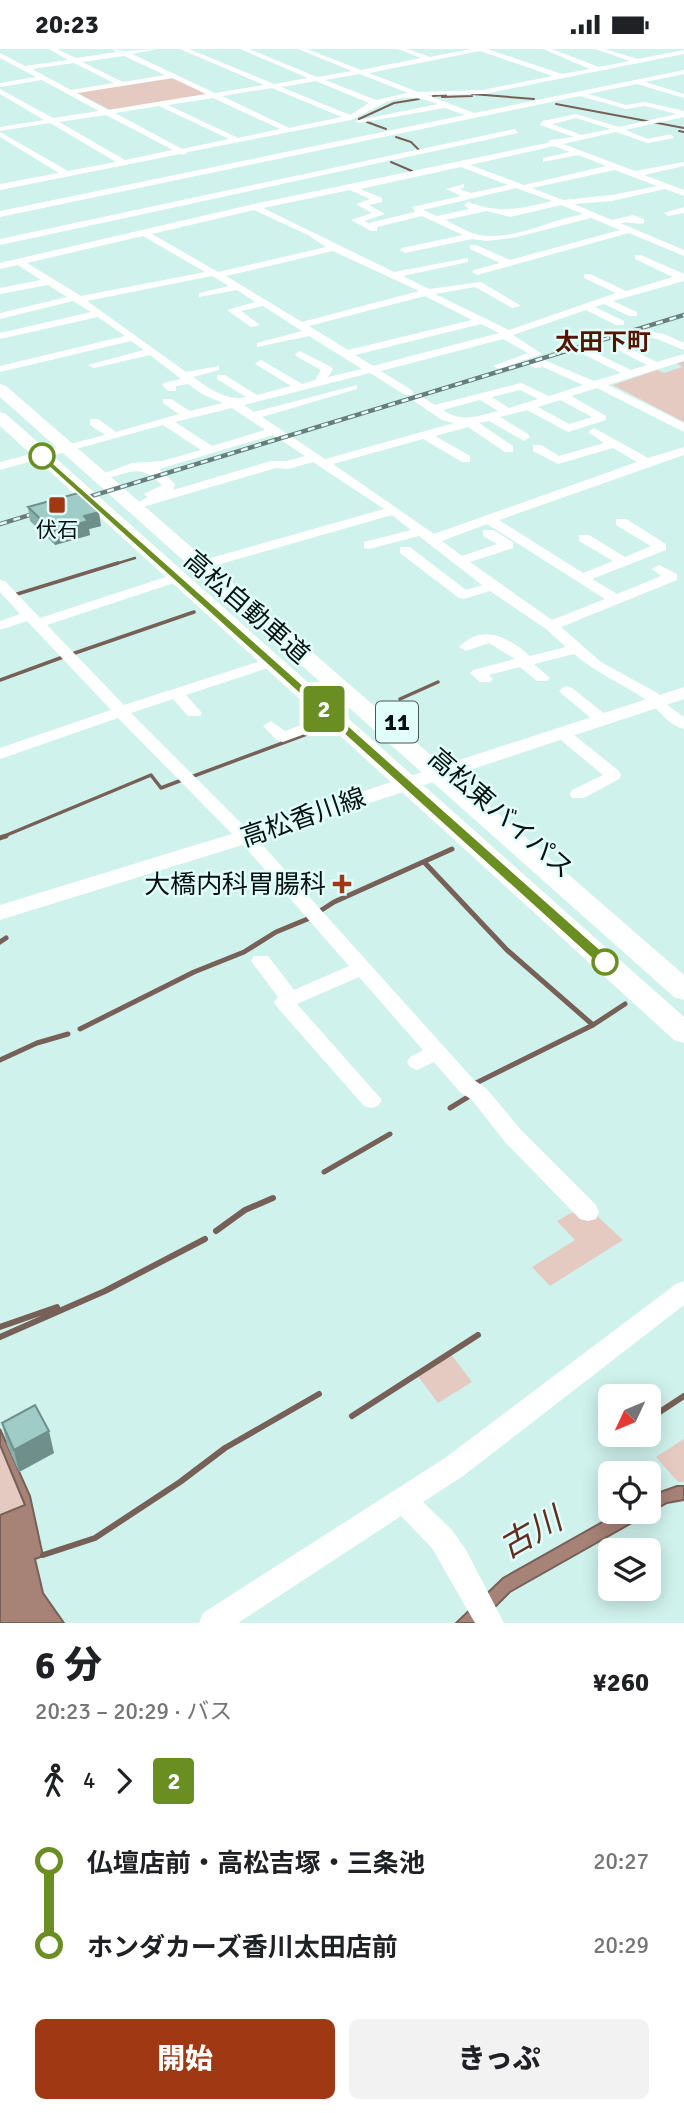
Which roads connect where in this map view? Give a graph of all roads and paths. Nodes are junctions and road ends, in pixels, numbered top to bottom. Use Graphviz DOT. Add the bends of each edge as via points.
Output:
graph roads {
  1 [pos="52,49"];
  2 [pos="115,49"];
  3 [pos="155,49"];
  4 [pos="183,49"];
  5 [pos="243,49"];
  6 [pos="301,49"];
  7 [pos="401,49"];
  8 [pos="480,49"];
  9 [pos="546,49"];
  10 [pos="598,49"];
  11 [pos="654,49"];
  12 [pos="684,52"];
  13 [pos="124,53"];
  14 [pos="310,53"];
  15 [pos="457,53"];
  16 [pos="671,54"];
  17 [pos="0,55"];
  18 [pos="470,57"];
  19 [pos="267,58"];
  20 [pos="684,58"];
  21 [pos="429,59"];
  22 [pos="74,61"];
  23 [pos="637,61"];
  24 [pos="221,64"];
  25 [pos="24,68"];
  26 [pos="597,69"];
  27 [pos="360,71"];
  28 [pos="684,72"];
  29 [pos="173,76"];
  30 [pos="562,77"];
  31 [pos="44,78"];
  32 [pos="316,78"];
  33 [pos="636,82"];
  34 [pos="122,84"];
  35 [pos="0,85"];
  36 [pos="272,85"];
  37 [pos="600,89"];
  38 [pos="0,91"];
  39 [pos="70,92"];
  40 [pos="579,94"];
  41 [pos="215,95"];
  42 [pos="421,95"];
  43 [pos="683,95"];
  44 [pos="376,103"];
  45 [pos="533,103"];
  46 [pos="160,104"];
  47 [pos="444,104"];
  48 [pos="517,107"];
  49 [pos="106,112"];
  50 [pos="684,114"];
  51 [pos="473,116"];
  52 [pos="576,116"];
  53 [pos="349,118"];
  54 [pos="50,121"];
  55 [pos="359,121"];
  56 [pos="650,121"];
  57 [pos="621,129"];
  58 [pos="288,130"];
  59 [pos="679,130"];
  60 [pos="0,132"];
  61 [pos="387,133"];
  62 [pos="649,134"];
  63 [pos="671,135"];
  64 [pos="578,137"];
  65 [pos="540,139"];
  66 [pos="239,141"];
  67 [pos="344,142"];
  68 [pos="551,142"];
  69 [pos="181,151"];
  70 [pos="425,151"];
  71 [pos="577,153"];
  72 [pos="193,158"];
  73 [pos="387,159"];
  74 [pos="545,160"];
  75 [pos="124,163"];
  76 [pos="458,163"];
  77 [pos="205,164"];
  78 [pos="684,164"];
  79 [pos="615,167"];
  80 [pos="214,169"];
  81 [pos="474,169"];
  82 [pos="572,169"];
  83 [pos="419,171"];
  84 [pos="630,173"];
  85 [pos="67,174"];
  86 [pos="130,176"];
  87 [pos="446,176"];
  88 [pos="50,177"];
  89 [pos="231,177"];
  90 [pos="594,178"];
  91 [pos="289,179"];
  92 [pos="145,183"];
  93 [pos="241,183"];
  94 [pos="3,184"];
  95 [pos="461,185"];
  96 [pos="517,185"];
  97 [pos="305,186"];
  98 [pos="666,186"];
  99 [pos="250,188"];
  100 [pos="352,188"];
  101 [pos="684,193"];
  102 [pos="417,195"];
  103 [pos="82,196"];
  104 [pos="470,196"];
  105 [pos="660,198"];
  106 [pos="456,200"];
  107 [pos="276,202"];
  108 [pos="564,202"];
  109 [pos="438,204"];
  110 [pos="618,204"];
  111 [pos="97,205"];
  112 [pos="254,207"];
  113 [pos="535,208"];
  114 [pos="577,208"];
  115 [pos="478,210"];
  116 [pos="684,210"];
  117 [pos="108,211"];
  118 [pos="423,213"];
  119 [pos="0,214"];
  120 [pos="510,214"];
  121 [pos="553,214"];
  122 [pos="452,215"];
  123 [pos="594,215"];
  124 [pos="119,216"];
  125 [pos="564,217"];
  126 [pos="684,218"];
  127 [pos="437,219"];
  128 [pos="641,221"];
  129 [pos="501,222"];
  130 [pos="614,222"];
  131 [pos="468,223"];
  132 [pos="484,226"];
  133 [pos="630,230"];
  134 [pos="145,231"];
  135 [pos="459,231"];
  136 [pos="501,239"];
  137 [pos="473,241"];
  138 [pos="0,242"];
  139 [pos="512,244"];
  140 [pos="285,246"];
  141 [pos="334,249"];
  142 [pos="405,250"];
  143 [pos="523,250"];
  144 [pos="267,253"];
  145 [pos="684,253"];
  146 [pos="305,255"];
  147 [pos="536,255"];
  148 [pos="666,255"];
  149 [pos="354,257"];
  150 [pos="282,260"];
  151 [pos="380,260"];
  152 [pos="465,260"];
  153 [pos="323,262"];
  154 [pos="509,263"];
  155 [pos="560,263"];
  156 [pos="684,263"];
  157 [pos="26,265"];
  158 [pos="0,266"];
  159 [pos="627,266"];
  160 [pos="214,274"];
  161 [pos="0,275"];
  162 [pos="394,275"];
  163 [pos="462,275"];
  164 [pos="477,276"];
  165 [pos="587,276"];
  166 [pos="682,279"];
  167 [pos="52,281"];
  168 [pos="238,287"];
  169 [pos="591,289"];
  170 [pos="0,291"];
  171 [pos="427,292"];
  172 [pos="625,293"];
  173 [pos="203,295"];
  174 [pos="78,298"];
  175 [pos="608,299"];
  176 [pos="441,300"];
  177 [pos="264,303"];
  178 [pos="46,304"];
  179 [pos="516,306"];
  180 [pos="587,307"];
  181 [pos="100,313"];
  182 [pos="633,314"];
  183 [pos="285,315"];
  184 [pos="0,316"];
  185 [pos="271,319"];
  186 [pos="68,320"];
  187 [pos="482,321"];
  188 [pos="620,323"];
  189 [pos="255,325"];
  190 [pos="318,330"];
  191 [pos="648,334"];
  192 [pos="506,335"];
  193 [pos="0,336"];
  194 [pos="133,337"];
  195 [pos="261,345"];
  196 [pos="616,345"];
  197 [pos="684,347"];
  198 [pos="32,350"];
  199 [pos="585,351"];
  200 [pos="149,352"];
  201 [pos="300,354"];
  202 [pos="346,354"];
  203 [pos="428,356"];
  204 [pos="684,357"];
  205 [pos="43,360"];
  206 [pos="261,363"];
  207 [pos="441,364"];
  208 [pos="94,365"];
  209 [pos="535,365"];
  210 [pos="499,366"];
  211 [pos="657,366"];
  212 [pos="0,369"];
  213 [pos="372,370"];
  214 [pos="631,374"];
  215 [pos="186,378"];
  216 [pos="0,379"];
  217 [pos="385,379"];
  218 [pos="320,382"];
  219 [pos="596,384"];
  220 [pos="300,387"];
  221 [pos="0,389"];
  222 [pos="339,390"];
  223 [pos="482,396"];
  224 [pos="562,396"];
  225 [pos="255,398"];
  226 [pos="353,400"];
  227 [pos="549,400"];
  228 [pos="233,403"];
  229 [pos="296,403"];
  230 [pos="0,405"];
  231 [pos="528,406"];
  232 [pos="435,409"];
  233 [pos="311,411"];
  234 [pos="508,412"];
  235 [pos="188,415"];
  236 [pos="252,416"];
  237 [pos="0,417"];
  238 [pos="491,417"];
  239 [pos="165,421"];
  240 [pos="94,422"];
  241 [pos="471,422"];
  242 [pos="684,428"];
  243 [pos="274,431"];
  244 [pos="594,432"];
  245 [pos="423,434"];
  246 [pos="115,436"];
  247 [pos="524,437"];
  248 [pos="615,444"];
  249 [pos="77,447"];
  250 [pos="537,448"];
  251 [pos="476,449"];
  252 [pos="509,449"];
  253 [pos="211,451"];
  254 [pos="683,452"];
  255 [pos="42,456"];
  256 [pos="320,460"];
  257 [pos="647,463"];
  258 [pos="0,466"];
  259 [pos="143,466"];
  260 [pos="108,474"];
  261 [pos="140,501"];
  262 [pos="394,510"];
  263 [pos="621,522"];
  264 [pos="489,527"];
  265 [pos="428,535"];
  266 [pos="584,538"];
  267 [pos="369,545"];
  268 [pos="405,550"];
  269 [pos="461,561"];
  270 [pos="212,562"];
  271 [pos="624,562"];
  272 [pos="659,569"];
  273 [pos="178,577"];
  274 [pos="582,578"];
  275 [pos="0,584"];
  276 [pos="492,586"];
  277 [pos="616,600"];
  278 [pos="35,619"];
  279 [pos="0,626"];
  280 [pos="551,626"];
  281 [pos="467,647"];
  282 [pos="576,649"];
  283 [pos="272,662"];
  284 [pos="523,662"];
  285 [pos="542,678"];
  286 [pos="485,679"];
  287 [pos="567,691"];
  288 [pos="684,693"];
  289 [pos="177,694"];
  290 [pos="658,702"];
  291 [pos="123,712"];
  292 [pos="194,712"];
  293 [pos="334,718"];
  294 [pos="604,721"];
  295 [pos="684,724"];
  296 [pos="271,726"];
  297 [pos="563,734"];
  298 [pos="0,754"];
  299 [pos="452,769"];
  300 [pos="406,783"];
  301 [pos="578,794"];
  302 [pos="245,837"];
  303 [pos="0,913"];
  304 [pos="261,961"];
  305 [pos="361,968"];
  306 [pos="684,973"];
  307 [pos="684,990"];
  308 [pos="290,999"];
  309 [pos="684,1015"];
  310 [pos="684,1033"];
  311 [pos="437,1052"];
  312 [pos="417,1062"];
  313 [pos="371,1100"];
  314 [pos="588,1212"];
  315 [pos="684,1291"];
  316 [pos="402,1499"];
  317 [pos="484,1614"];
  318 [pos="213,1623"];
  1 -- 22 [label="street"];
  2 -- 13 [label="street"];
  3 -- 13 [label="street"];
  4 -- 24 [label="street"];
  5 -- 19 [label="street"];
  6 -- 14 [label="street"];
  7 -- 21 [label="street"];
  8 -- 15 [label="street"];
  8 -- 30 [label="street"];
  9 -- 26 [label="street"];
  10 -- 23 [label="street"];
  11 -- 16 [label="street"];
  12 -- 16 [label="street"];
  13 -- 22 [label="street"];
  13 -- 29 [label="street"];
  14 -- 19 [label="street"];
  14 -- 27 [label="street"];
  15 -- 18 [label="street"];
  15 -- 21 [label="street"];
  16 -- 20 [label="street"];
  16 -- 23 [label="street"];
  17 -- 25 [label="street"];
  19 -- 24 [label="street"];
  19 -- 32 [label="street"];
  21 -- 27 [label="street"];
  22 -- 25 [label="street"];
  22 -- 34 [label="street"];
  23 -- 26 [label="street"];
  24 -- 36 [label="street"];
  25 -- 31 [label="street"];
  26 -- 30 [label="street"];
  26 -- 33 [label="street"];
  27 -- 32 [label="street"];
  27 -- 42 [label="street"];
  28 -- 33 [label="street"];
  29 -- 34 [label="street"];
  29 -- 41 [label="street"];
  30 -- 37 [label="street"];
  30 -- 42 [label="street" via="483,92"];
  31 -- 35 [label="street"];
  31 -- 39 [label="street"];
  32 -- 36 [label="street"];
  32 -- 44 [label="street"];
  33 -- 37 [label="street"];
  33 -- 43 [label="street"];
  34 -- 39 [label="street"];
  36 -- 41 [label="street"];
  36 -- 53 [label="street"];
  37 -- 40 [label="street"];
  38 -- 54 [label="street"];
  39 -- 49 [label="street"];
  40 -- 45 [label="street"];
  40 -- 50 [label="street" via="626,107 645,104"];
  41 -- 46 [label="street"];
  41 -- 58 [label="street"];
  42 -- 44 [label="street"];
  42 -- 47 [label="street"];
  44 -- 53 [label="street"];
  45 -- 48 [label="street"];
  45 -- 52 [label="street"];
  46 -- 49 [label="street"];
  46 -- 66 [label="street"];
  47 -- 48 [label="street" via="493,100"];
  47 -- 51 [label="street"];
  47 -- 55 [label="street"];
  48 -- 51 [label="street"];
  49 -- 54 [label="street"];
  49 -- 69 [label="street"];
  50 -- 56 [label="street"];
  51 -- 61 [label="street"];
  51 -- 70 [label="street" via="519,132"];
  52 -- 57 [label="street"];
  52 -- 64 [label="street" via="543,123"];
  53 -- 55 [label="street"];
  53 -- 58 [label="street"];
  54 -- 60 [label="street"];
  54 -- 75 [label="street"];
  55 -- 61 [label="street"];
  56 -- 57 [label="street"];
  56 -- 59 [label="street"];
  57 -- 62 [label="street"];
  57 -- 63 [label="street" via="648,141"];
  57 -- 64 [label="street"];
  58 -- 66 [label="street"];
  60 -- 85 [label="street"];
  61 -- 67 [label="street"];
  64 -- 68 [label="street"];
  65 -- 68 [label="street"];
  66 -- 69 [label="street"];
  67 -- 73 [label="street"];
  67 -- 80 [label="street"];
  68 -- 71 [label="street"];
  68 -- 76 [label="street"];
  69 -- 72 [label="street"];
  69 -- 75 [label="street"];
  70 -- 73 [label="street"];
  70 -- 76 [label="street"];
  71 -- 74 [label="street"];
  71 -- 79 [label="street"];
  73 -- 83 [label="street"];
  73 -- 91 [label="street"];
  75 -- 85 [label="street"];
  76 -- 81 [label="street"];
  76 -- 83 [label="street"];
  77 -- 80 [label="street"];
  78 -- 84 [label="street"];
  79 -- 84 [label="street"];
  79 -- 96 [label="street"];
  80 -- 89 [label="street"];
  80 -- 92 [label="street"];
  81 -- 87 [label="street"];
  81 -- 96 [label="street"];
  82 -- 96 [label="street"];
  83 -- 100 [label="street"];
  84 -- 90 [label="street"];
  84 -- 98 [label="street"];
  85 -- 88 [label="street"];
  86 -- 92 [label="street"];
  88 -- 94 [label="street"];
  88 -- 103 [label="street"];
  91 -- 97 [label="street"];
  91 -- 99 [label="street"];
  92 -- 103 [label="street"];
  93 -- 99 [label="street"];
  95 -- 104 [label="street" via="450,188"];
  96 -- 104 [label="street"];
  96 -- 108 [label="street"];
  98 -- 101 [label="street"];
  98 -- 108 [label="street"];
  99 -- 107 [label="street"];
  99 -- 124 [label="street"];
  100 -- 107 [label="street"];
  100 -- 118 [label="street" via="383,202 360,204 381,214 356,221 371,227"];
  101 -- 105 [label="street"];
  102 -- 109 [label="street"];
  103 -- 111 [label="street"];
  103 -- 119 [label="street"];
  104 -- 106 [label="street"];
  106 -- 109 [label="street"];
  106 -- 115 [label="street"];
  107 -- 112 [label="street"];
  108 -- 113 [label="street"];
  108 -- 114 [label="street"];
  109 -- 118 [label="street" via="415,209"];
  110 -- 114 [label="street"];
  112 -- 134 [label="street"];
  112 -- 141 [label="street"];
  113 -- 120 [label="street"];
  113 -- 121 [label="street"];
  114 -- 121 [label="street"];
  114 -- 123 [label="street"];
  115 -- 120 [label="street"];
  115 -- 122 [label="street"];
  116 -- 126 [label="street" via="669,217"];
  117 -- 124 [label="street"];
  118 -- 127 [label="street"];
  120 -- 129 [label="street" via="522,218"];
  121 -- 125 [label="street"];
  122 -- 127 [label="street"];
  122 -- 131 [label="street"];
  123 -- 130 [label="street"];
  123 -- 137 [label="street"];
  124 -- 134 [label="street"];
  124 -- 138 [label="street"];
  127 -- 135 [label="street"];
  128 -- 130 [label="street"];
  130 -- 133 [label="street"];
  132 -- 135 [label="street"];
  133 -- 145 [label="street"];
  133 -- 147 [label="street"];
  134 -- 157 [label="street"];
  134 -- 160 [label="street"];
  135 -- 137 [label="street"];
  136 -- 139 [label="street"];
  137 -- 142 [label="street"];
  137 -- 154 [label="street"];
  140 -- 146 [label="street"];
  141 -- 146 [label="street"];
  141 -- 149 [label="street"];
  143 -- 147 [label="street"];
  144 -- 150 [label="street"];
  146 -- 150 [label="street"];
  146 -- 153 [label="street"];
  147 -- 154 [label="street"];
  147 -- 155 [label="street"];
  148 -- 156 [label="street"];
  149 -- 151 [label="street" via="370,255"];
  149 -- 162 [label="street"];
  150 -- 160 [label="street"];
  152 -- 162 [label="street"];
  154 -- 164 [label="street"];
  157 -- 158 [label="street"];
  157 -- 161 [label="street"];
  157 -- 167 [label="street"];
  159 -- 166 [label="street" via="642,259"];
  160 -- 168 [label="street"];
  160 -- 174 [label="street"];
  162 -- 171 [label="street"];
  163 -- 164 [label="street"];
  164 -- 171 [label="street"];
  164 -- 179 [label="street"];
  165 -- 172 [label="street"];
  166 -- 172 [label="street"];
  167 -- 170 [label="street"];
  167 -- 174 [label="street"];
  168 -- 173 [label="street"];
  168 -- 177 [label="street"];
  169 -- 175 [label="street"];
  171 -- 176 [label="street"];
  171 -- 190 [label="street"];
  172 -- 175 [label="street"];
  174 -- 178 [label="street"];
  174 -- 181 [label="street"];
  175 -- 180 [label="street"];
  175 -- 182 [label="street"];
  176 -- 187 [label="street"];
  176 -- 190 [label="street"];
  177 -- 183 [label="street"];
  177 -- 189 [label="street" via="232,310"];
  178 -- 184 [label="street" via="17,316"];
  178 -- 186 [label="street"];
  180 -- 188 [label="street"];
  180 -- 192 [label="street"];
  181 -- 186 [label="street"];
  181 -- 194 [label="street"];
  183 -- 185 [label="street"];
  183 -- 190 [label="street"];
  186 -- 193 [label="street"];
  187 -- 192 [label="street"];
  187 -- 202 [label="street"];
  190 -- 195 [label="street"];
  190 -- 202 [label="street"];
  191 -- 197 [label="street"];
  192 -- 203 [label="street"];
  192 -- 210 [label="street" via="537,355"];
  194 -- 200 [label="street"];
  194 -- 205 [label="street"];
  196 -- 211 [label="street"];
  198 -- 205 [label="street"];
  199 -- 214 [label="street"];
  200 -- 208 [label="street"];
  200 -- 215 [label="street"];
  201 -- 218 [label="street" via="327,369"];
  202 -- 213 [label="street"];
  203 -- 207 [label="street"];
  203 -- 213 [label="street"];
  204 -- 211 [label="street"];
  205 -- 212 [label="street"];
  206 -- 220 [label="street"];
  209 -- 219 [label="street" via="544,363"];
  211 -- 214 [label="street"];
  213 -- 217 [label="street"];
  213 -- 218 [label="street"];
  214 -- 219 [label="street"];
  215 -- 225 [label="street" via="224,375"];
  215 -- 228 [label="street" via="218,399"];
  215 -- 235 [label="street" via="168,385 169,395"];
  216 -- 249 [label="highway, 高松東バイパス / 11"];
  217 -- 222 [label="street"];
  217 -- 232 [label="street"];
  218 -- 220 [label="street"];
  219 -- 224 [label="street"];
  219 -- 242 [label="street"];
  220 -- 225 [label="street"];
  221 -- 307 [label="highway, 高松自動車道"];
  222 -- 226 [label="street"];
  222 -- 229 [label="street"];
  223 -- 227 [label="street" via="521,386"];
  223 -- 232 [label="street"];
  223 -- 234 [label="street"];
  224 -- 227 [label="street"];
  224 -- 231 [label="street" via="602,418 568,428"];
  225 -- 228 [label="street"];
  227 -- 231 [label="street"];
  228 -- 235 [label="street"];
  228 -- 236 [label="street"];
  229 -- 233 [label="street"];
  229 -- 236 [label="street"];
  230 -- 309 [label="highway, 高松自動車道"];
  231 -- 234 [label="street"];
  232 -- 241 [label="street" via="446,418"];
  234 -- 238 [label="street"];
  235 -- 239 [label="street"];
  236 -- 243 [label="street"];
  237 -- 255 [label="highway, 高松東バイパス / 11"];
  238 -- 241 [label="street"];
  238 -- 247 [label="street"];
  239 -- 246 [label="street"];
  239 -- 253 [label="street"];
  240 -- 246 [label="street"];
  241 -- 245 [label="street"];
  241 -- 252 [label="street"];
  243 -- 253 [label="street"];
  243 -- 256 [label="street"];
  244 -- 248 [label="street"];
  245 -- 251 [label="street" via="462,457"];
  245 -- 256 [label="street"];
  246 -- 249 [label="street"];
  248 -- 250 [label="street" via="558,460"];
  248 -- 257 [label="street"];
  249 -- 255 [label="street"];
  249 -- 260 [label="highway, 高松東バイパス / 11"];
  253 -- 259 [label="street"];
  254 -- 257 [label="street"];
  255 -- 258 [label="street"];
  255 -- 273 [label="highway, 高松東バイパス / 11"];
  256 -- 261 [label="street" via="275,464"];
  256 -- 262 [label="street"];
  257 -- 264 [label="street"];
  259 -- 260 [label="street"];
  259 -- 261 [label="street" via="169,486"];
  260 -- 261 [label="highway, 高松東バイパス / 11"];
  261 -- 270 [label="highway, 高松東バイパス / 11"];
  262 -- 265 [label="street"];
  262 -- 270 [label="street"];
  263 -- 271 [label="street" via="661,547"];
  264 -- 265 [label="street"];
  264 -- 269 [label="street" via="508,545"];
  264 -- 274 [label="street"];
  265 -- 267 [label="street"];
  265 -- 269 [label="street"];
  266 -- 271 [label="street"];
  268 -- 276 [label="street" via="464,595"];
  269 -- 276 [label="street"];
  270 -- 299 [label="highway, 高松東バイパス / 11"];
  271 -- 274 [label="street"];
  272 -- 277 [label="street" via="672,577"];
  273 -- 278 [label="street"];
  273 -- 283 [label="highway, 高松東バイパス / 11"];
  274 -- 277 [label="street"];
  275 -- 278 [label="street"];
  276 -- 280 [label="street"];
  277 -- 280 [label="street"];
  278 -- 279 [label="street"];
  278 -- 291 [label="street"];
  280 -- 282 [label="street"];
  281 -- 284 [label="street" via="490,637 523,657"];
  282 -- 284 [label="street"];
  282 -- 290 [label="street"];
  283 -- 289 [label="street"];
  283 -- 293 [label="highway, 高松東バイパス / 11"];
  284 -- 285 [label="street"];
  284 -- 286 [label="street" via="478,673"];
  287 -- 294 [label="street"];
  288 -- 290 [label="main road, 高松香川線"];
  289 -- 291 [label="street"];
  289 -- 292 [label="street"];
  290 -- 294 [label="main road, 高松香川線"];
  290 -- 295 [label="street"];
  291 -- 298 [label="street"];
  291 -- 302 [label="street"];
  293 -- 296 [label="street" via="282,737"];
  293 -- 300 [label="highway, 高松東バイパス / 11"];
  294 -- 297 [label="main road, 高松香川線"];
  297 -- 299 [label="main road, 高松香川線"];
  297 -- 301 [label="street" via="613,775"];
  299 -- 300 [label="main road, 高松香川線"];
  299 -- 306 [label="highway, 高松東バイパス / 11"];
  300 -- 302 [label="main road, 高松香川線"];
  300 -- 310 [label="highway, 高松東バイパス / 11"];
  302 -- 303 [label="main road, 高松香川線"];
  302 -- 305 [label="street"];
  304 -- 308 [label="street"];
  305 -- 308 [label="street"];
  305 -- 311 [label="street"];
  308 -- 313 [label="street" via="284,1002"];
  311 -- 312 [label="street"];
  311 -- 314 [label="street"];
  315 -- 316 [label="street" via="454,1467"];
  316 -- 317 [label="street" via="442,1539"];
  316 -- 318 [label="street"];
}
